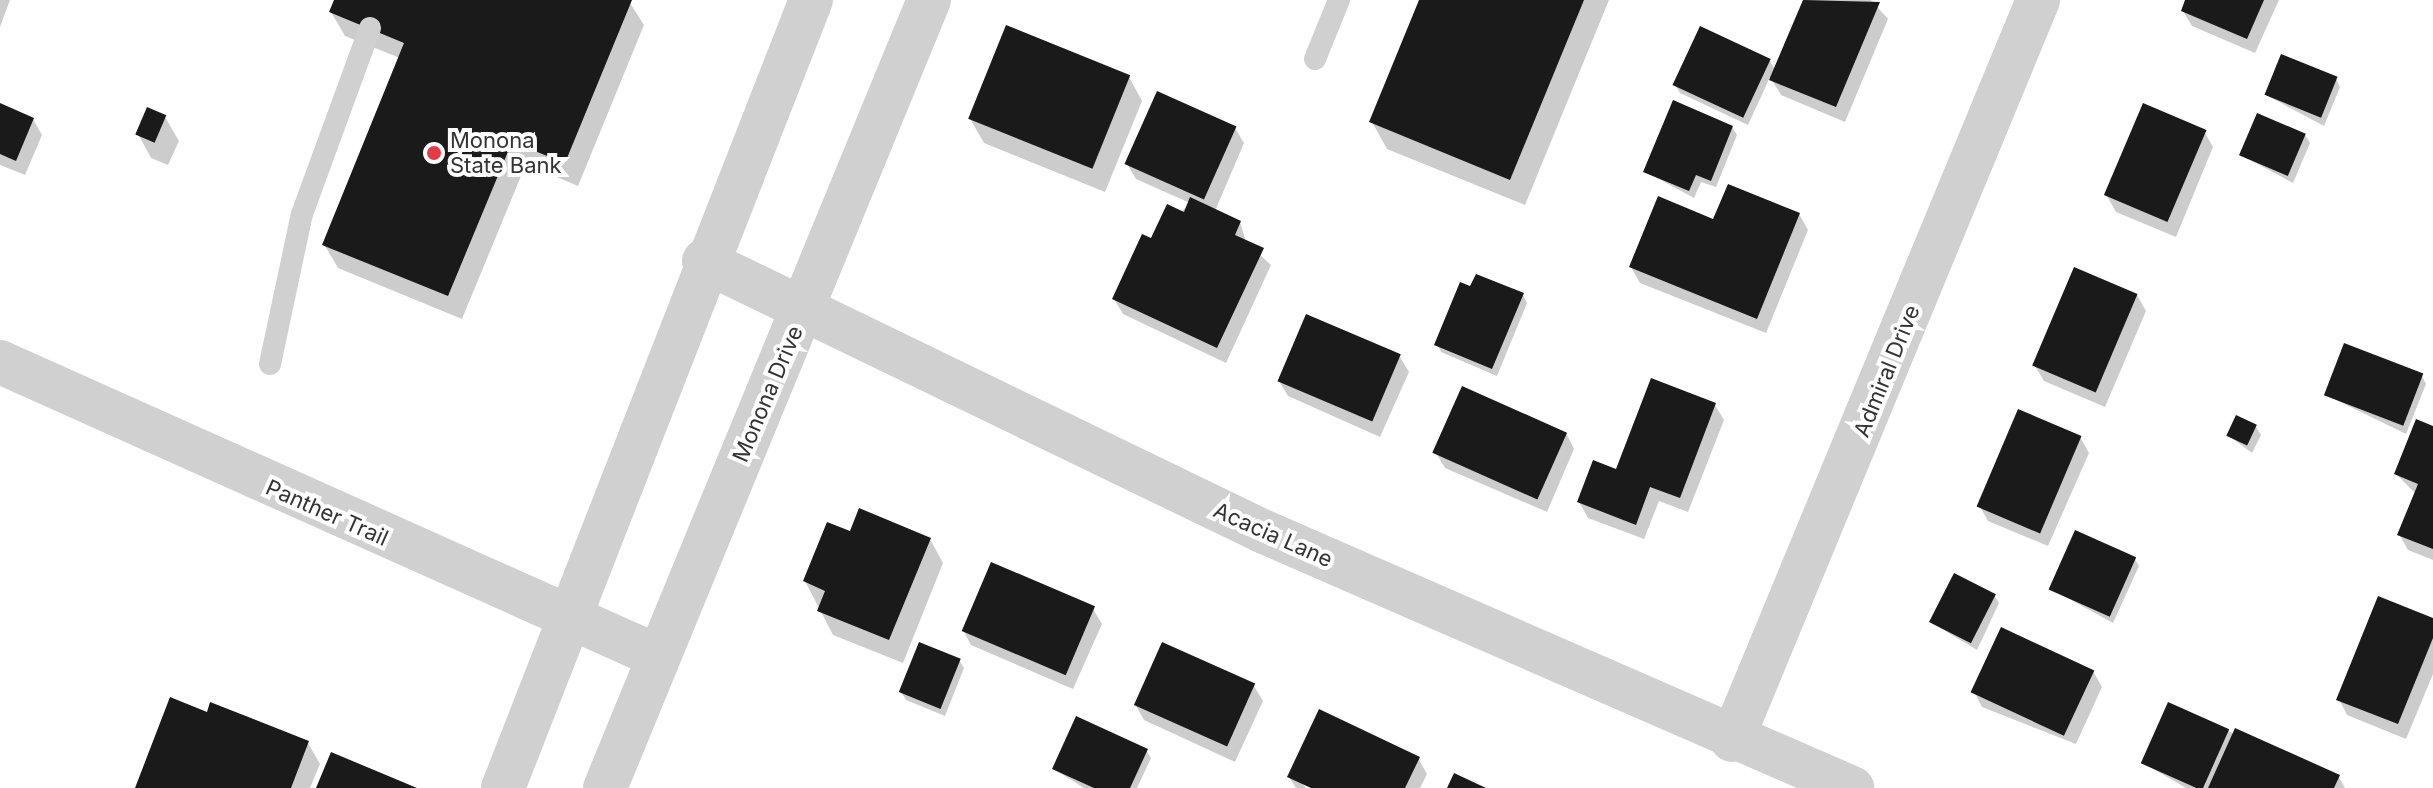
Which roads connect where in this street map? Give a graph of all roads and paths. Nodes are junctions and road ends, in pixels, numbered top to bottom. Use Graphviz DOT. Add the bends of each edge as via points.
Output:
graph roads {
  1 [pos="811,0"];
  2 [pos="929,0"];
  3 [pos="1339,0"];
  4 [pos="2038,0"];
  5 [pos="370,28"];
  6 [pos="1315,59"];
  7 [pos="704,261"];
  8 [pos="803,312"];
  9 [pos="0,362"];
  10 [pos="270,364"];
  11 [pos="567,619"];
  12 [pos="657,656"];
  13 [pos="1732,740"];
  14 [pos="503,788"];
  15 [pos="605,788"];
  16 [pos="1852,788"];
  1 -- 7 [label="street"];
  2 -- 8 [label="street, Monona Drive"];
  3 -- 6 [label="lane"];
  4 -- 13 [label="street, Admiral Drive"];
  5 -- 10 [label="lane" via="302,214"];
  7 -- 8 [label="street, Acacia Lane"];
  7 -- 11 [label="street"];
  8 -- 12 [label="street, Monona Drive"];
  8 -- 13 [label="street, Acacia Lane" via="1262,531"];
  9 -- 11 [label="street, Panther Trail"];
  11 -- 12 [label="street, Panther Trail"];
  11 -- 14 [label="street"];
  12 -- 15 [label="street, Monona Drive"];
  13 -- 16 [label="street, Acacia Lane"];
}
